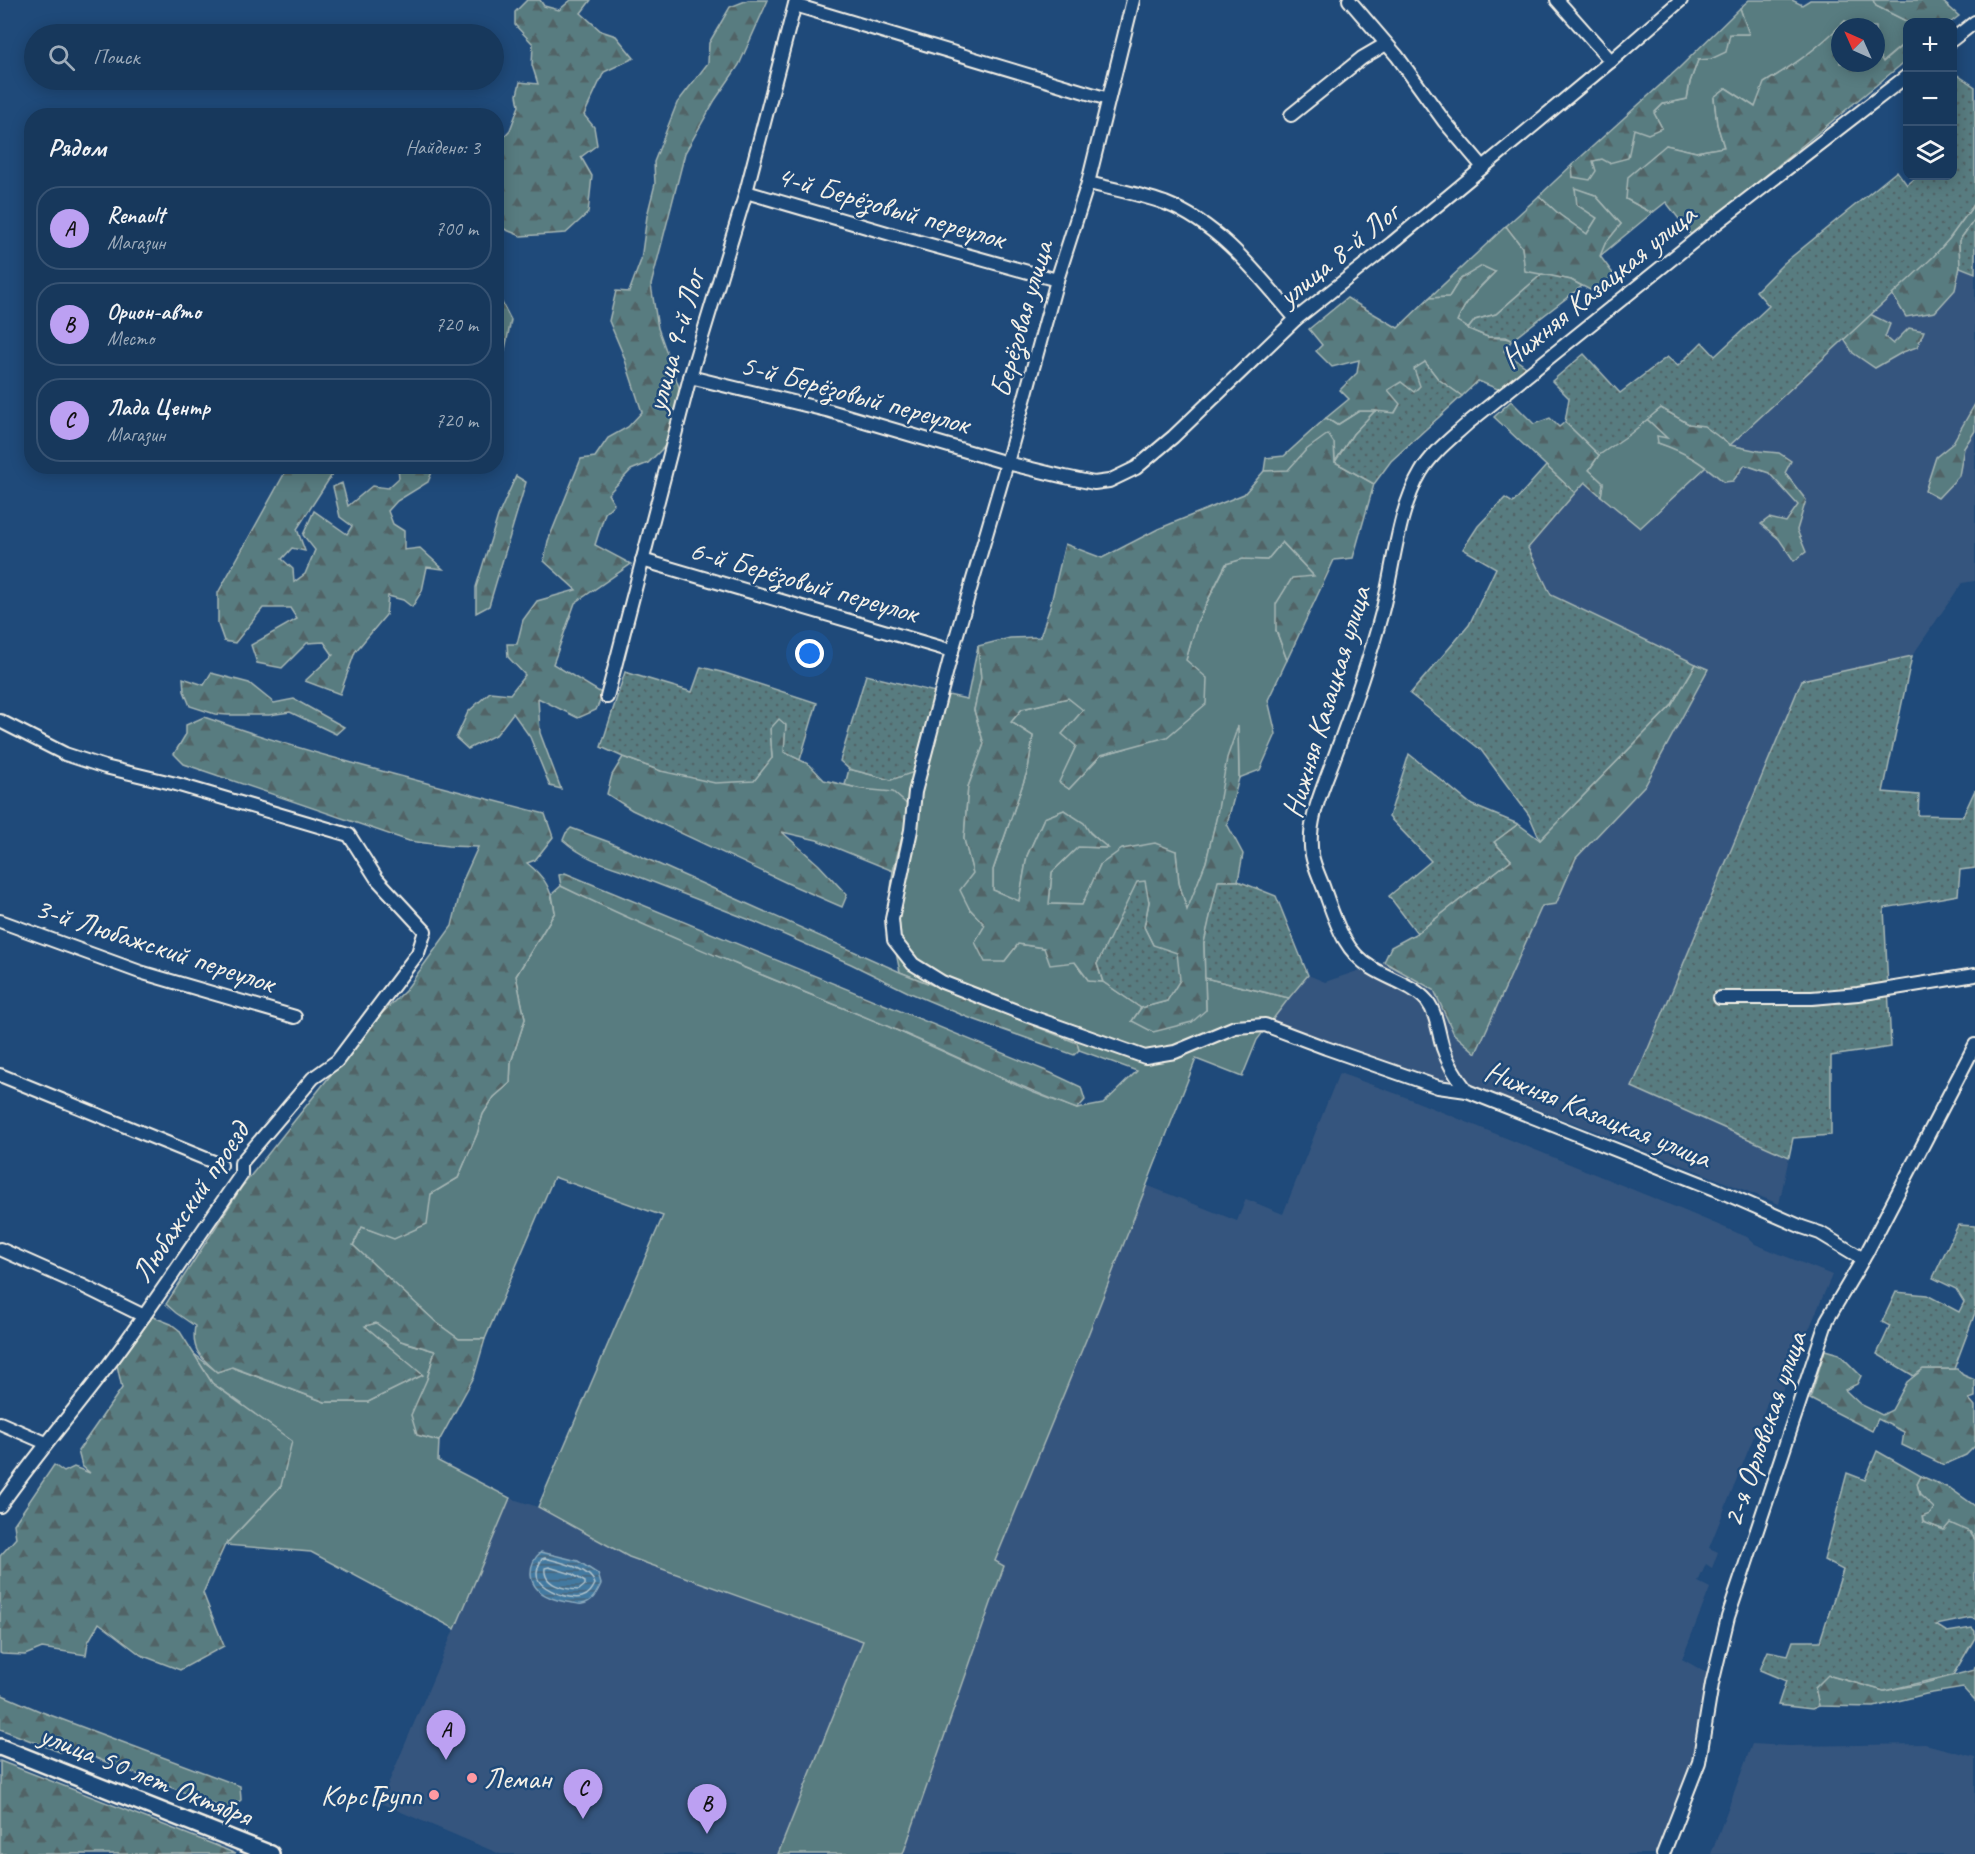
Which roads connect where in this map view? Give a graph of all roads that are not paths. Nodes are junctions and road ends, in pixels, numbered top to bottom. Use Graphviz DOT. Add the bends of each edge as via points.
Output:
graph roads {
  1 [pos="1133,0"];
  2 [pos="1349,0"];
  3 [pos="1557,0"];
  4 [pos="1681,0"];
  5 [pos="795,2"];
  6 [pos="1975,22"];
  7 [pos="1957,37"];
  8 [pos="1386,44"];
  9 [pos="1611,61"];
  10 [pos="1903,79"];
  11 [pos="1108,99"];
  12 [pos="1291,115"];
  13 [pos="1483,168"];
  14 [pos="1088,183"];
  15 [pos="746,192"];
  16 [pos="1057,280"];
  17 [pos="1296,319"];
  18 [pos="690,377"];
  19 [pos="1007,463"];
  20 [pos="642,560"];
  21 [pos="952,651"];
  22 [pos="607,697"];
  23 [pos="0,720"];
  24 [pos="0,921"];
  25 [pos="1975,975"];
  26 [pos="1720,998"];
  27 [pos="295,1017"];
  28 [pos="1975,1045"];
  29 [pos="0,1075"];
  30 [pos="1467,1091"];
  31 [pos="221,1165"];
  32 [pos="0,1249"];
  33 [pos="1863,1259"];
  34 [pos="144,1316"];
  35 [pos="0,1423"];
  36 [pos="46,1443"];
  37 [pos="0,1506"];
  38 [pos="0,1747"];
  39 [pos="271,1854"];
  40 [pos="1663,1854"];
  1 -- 11 [label="street, Берёзовая улица"];
  2 -- 8 [label="street"];
  3 -- 9 [label="street"];
  4 -- 9 [label="street, улица 8-й Лог"];
  5 -- 11 [label="street"];
  5 -- 15 [label="street, улица 9-й Лог"];
  6 -- 7 [label="street"];
  8 -- 12 [label="street" via="1362,58"];
  8 -- 13 [label="street"];
  9 -- 13 [label="street, улица 8-й Лог"];
  10 -- 30 [label="street, Нижняя Казацкая улица" via="1468,423 1421,471 1407,501 1382,611 1311,826 1312,854 1343,938 1371,968 1426,1000 1456,1076"];
  11 -- 14 [label="street, Берёзовая улица"];
  13 -- 17 [label="street, улица 8-й Лог"];
  14 -- 16 [label="street, Берёзовая улица"];
  14 -- 17 [label="street" via="1165,203 1195,219 1224,240"];
  15 -- 16 [label="street, 4-й Берёзовый переулок"];
  15 -- 18 [label="street, улица 9-й Лог"];
  16 -- 19 [label="street, Берёзовая улица"];
  17 -- 19 [label="street, улица 8-й Лог" via="1136,468 1109,481 1094,483"];
  18 -- 19 [label="street, 5-й Берёзовый переулок" via="841,414"];
  18 -- 20 [label="street, улица 9-й Лог"];
  19 -- 21 [label="street, Берёзовая улица"];
  20 -- 21 [label="street, 6-й Берёзовый переулок"];
  20 -- 22 [label="street, улица 9-й Лог"];
  21 -- 30 [label="street, Берёзовая улица" via="915,792 892,919 894,940 913,964 942,982 1145,1057 1175,1052 1235,1027 1265,1025 1438,1087"];
  23 -- 34 [label="street, Любажский проезд" via="65,754 349,835 377,879 425,931 418,953 337,1061 313,1078 241,1164 240,1175"];
  24 -- 27 [label="street, 3-й Любажский переулок" via="140,972"];
  25 -- 26 [label="street" via="1858,994"];
  28 -- 33 [label="street, 2-я Орловская улица"];
  29 -- 31 [label="street"];
  30 -- 33 [label="street, Нижняя Казацкая улица" via="1821,1233"];
  32 -- 34 [label="street"];
  33 -- 40 [label="street, 2-я Орловская улица" via="1827,1320 1728,1617 1699,1762"];
  34 -- 36 [label="street, Любажский проезд"];
  35 -- 36 [label="street"];
  36 -- 37 [label="street, Любажский проезд"];
  38 -- 39 [label="main road, улица 50 лет Октября"];
}
